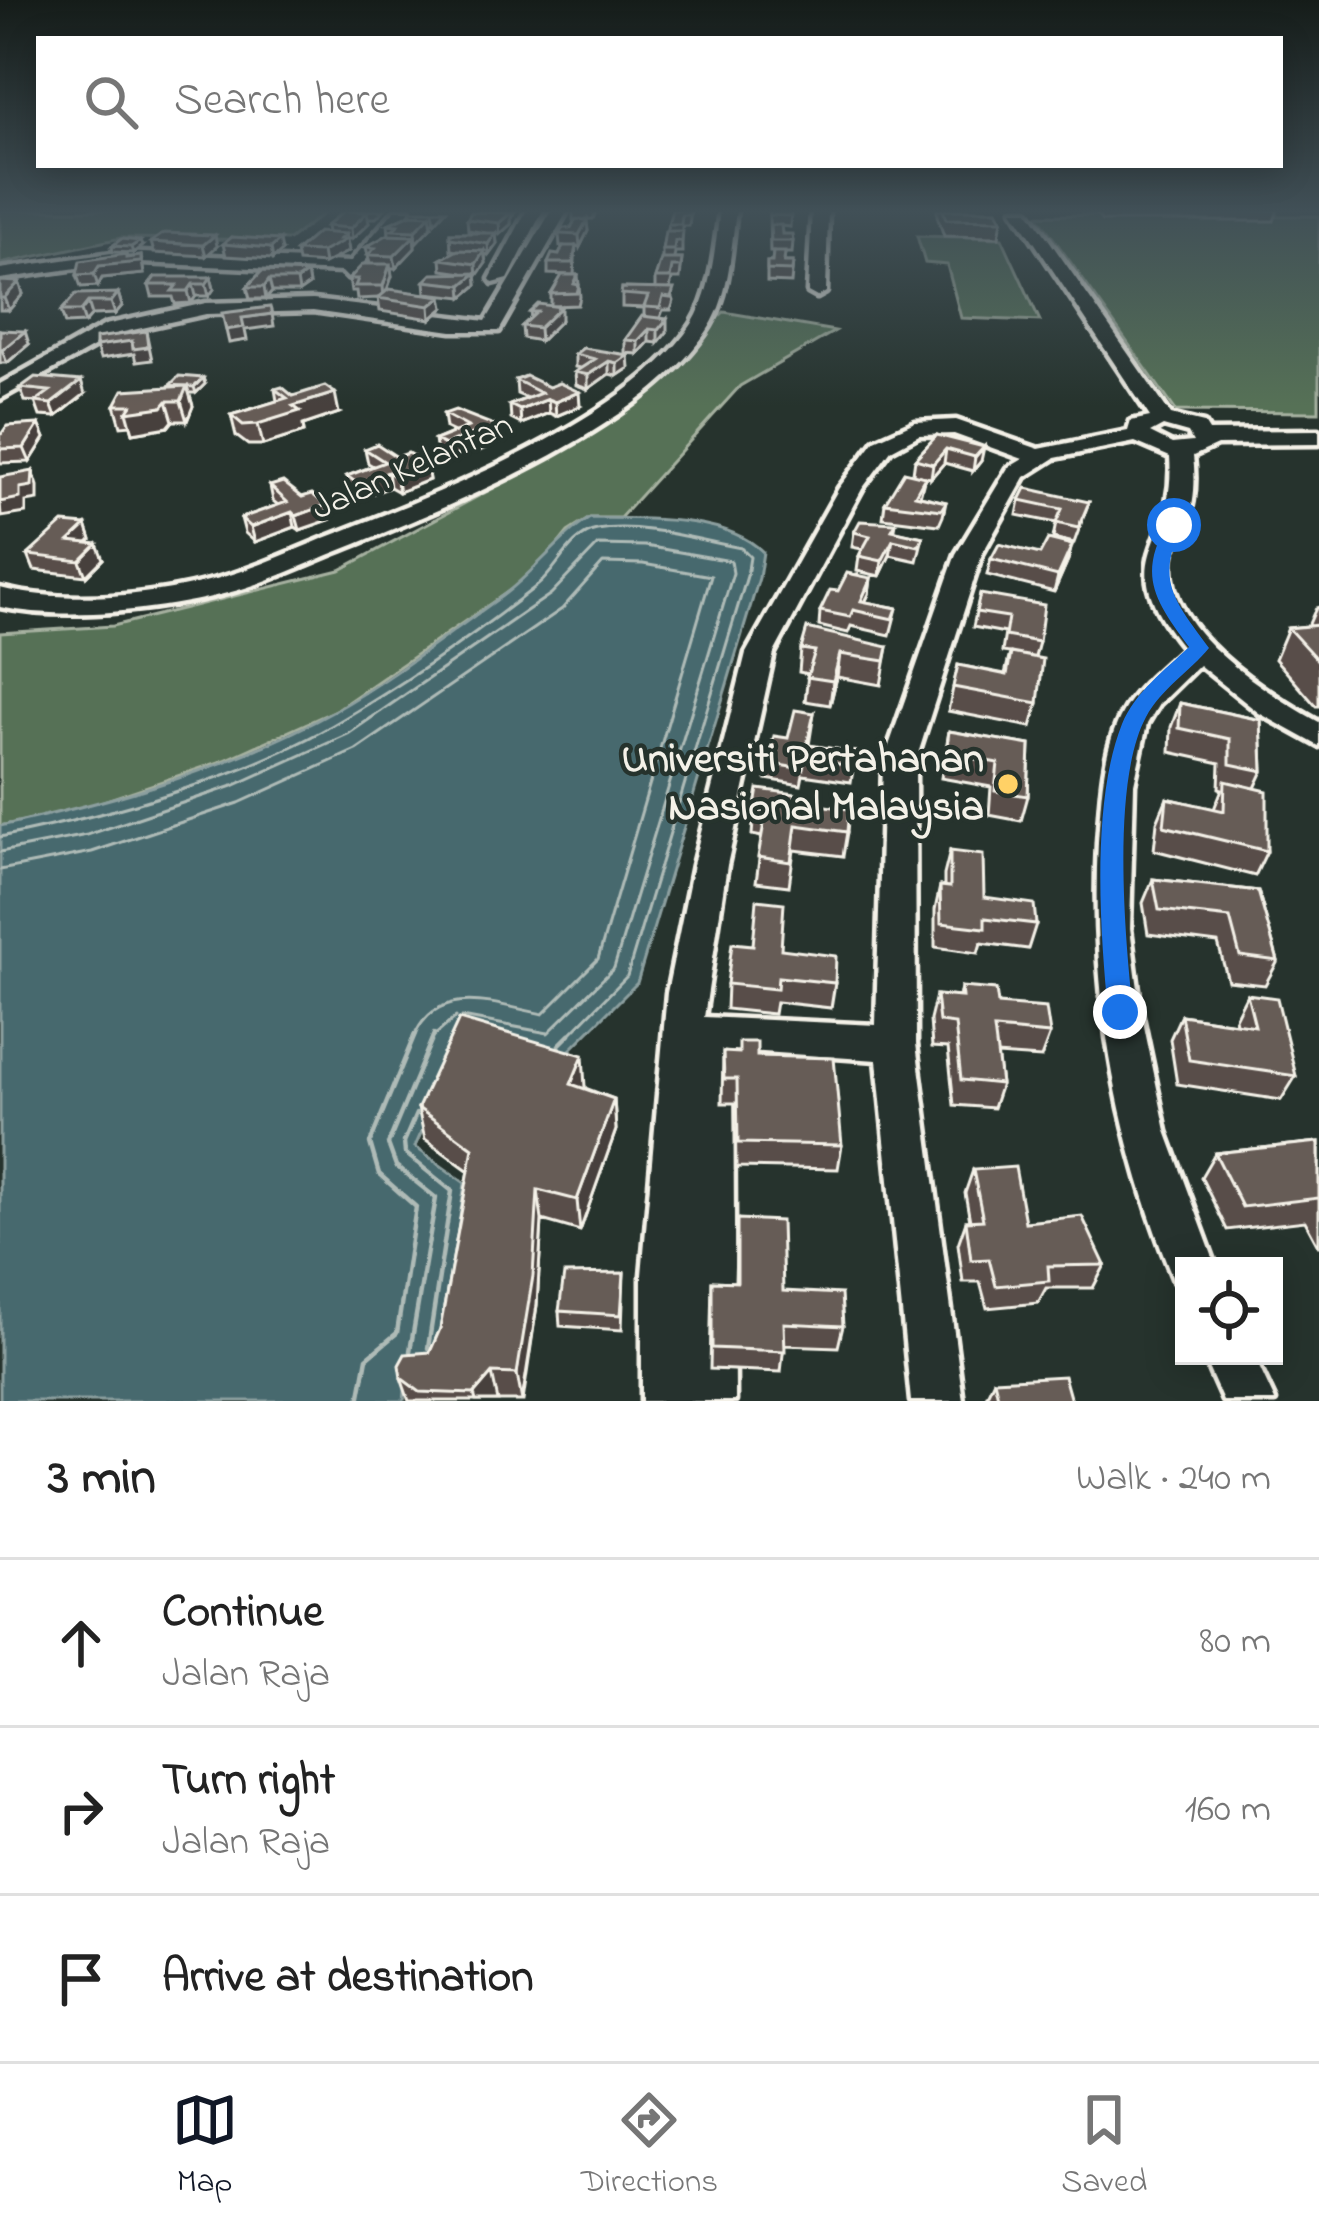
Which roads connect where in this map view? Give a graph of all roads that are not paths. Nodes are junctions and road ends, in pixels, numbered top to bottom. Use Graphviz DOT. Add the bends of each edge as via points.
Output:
graph roads {
  1 [pos="349,275"];
  2 [pos="501,275"];
  3 [pos="522,275"];
  4 [pos="718,275"];
  5 [pos="818,275"];
  6 [pos="1059,275"];
  7 [pos="494,290"];
  8 [pos="817,292"];
  9 [pos="339,308"];
  10 [pos="0,393"];
  11 [pos="1151,428"];
  12 [pos="1319,437"];
  13 [pos="1206,438"];
  14 [pos="1181,451"];
  15 [pos="1039,457"];
  16 [pos="0,596"];
  17 [pos="1199,648"];
  18 [pos="1319,736"];
  19 [pos="896,1044"];
  20 [pos="1189,1257"];
  21 [pos="1232,1365"];
  22 [pos="668,1401"];
  23 [pos="710,1401"];
  24 [pos="937,1401"];
  25 [pos="1249,1401"];
  1 -- 9 [label="street"];
  2 -- 7 [label="street"];
  3 -- 9 [label="street" via="492,327 444,328"];
  4 -- 16 [label="street, Jalan Kelantan" via="703,322 672,362 574,434 451,496 237,582 100,606"];
  5 -- 8 [label="street"];
  6 -- 11 [label="street"];
  9 -- 10 [label="street" via="197,312 126,324"];
  11 -- 13 [label="street" via="1196,428"];
  11 -- 14 [label="street" via="1160,448"];
  11 -- 15 [label="street"];
  12 -- 13 [label="street"];
  13 -- 14 [label="street" via="1201,448"];
  14 -- 17 [label="street" via="1184,500 1159,557 1171,610"];
  15 -- 19 [label="street" via="1016,473 969,554 899,764"];
  15 -- 22 [label="street" via="956,427 915,429 884,445 850,488 760,653 686,993 666,1276"];
  17 -- 18 [label="street" via="1264,704"];
  17 -- 20 [label="street" via="1132,724 1118,784 1112,928 1144,1131"];
  19 -- 23 [label="street" via="713,1031"];
  19 -- 24 [label="street"];
  21 -- 25 [label="street"];
}
